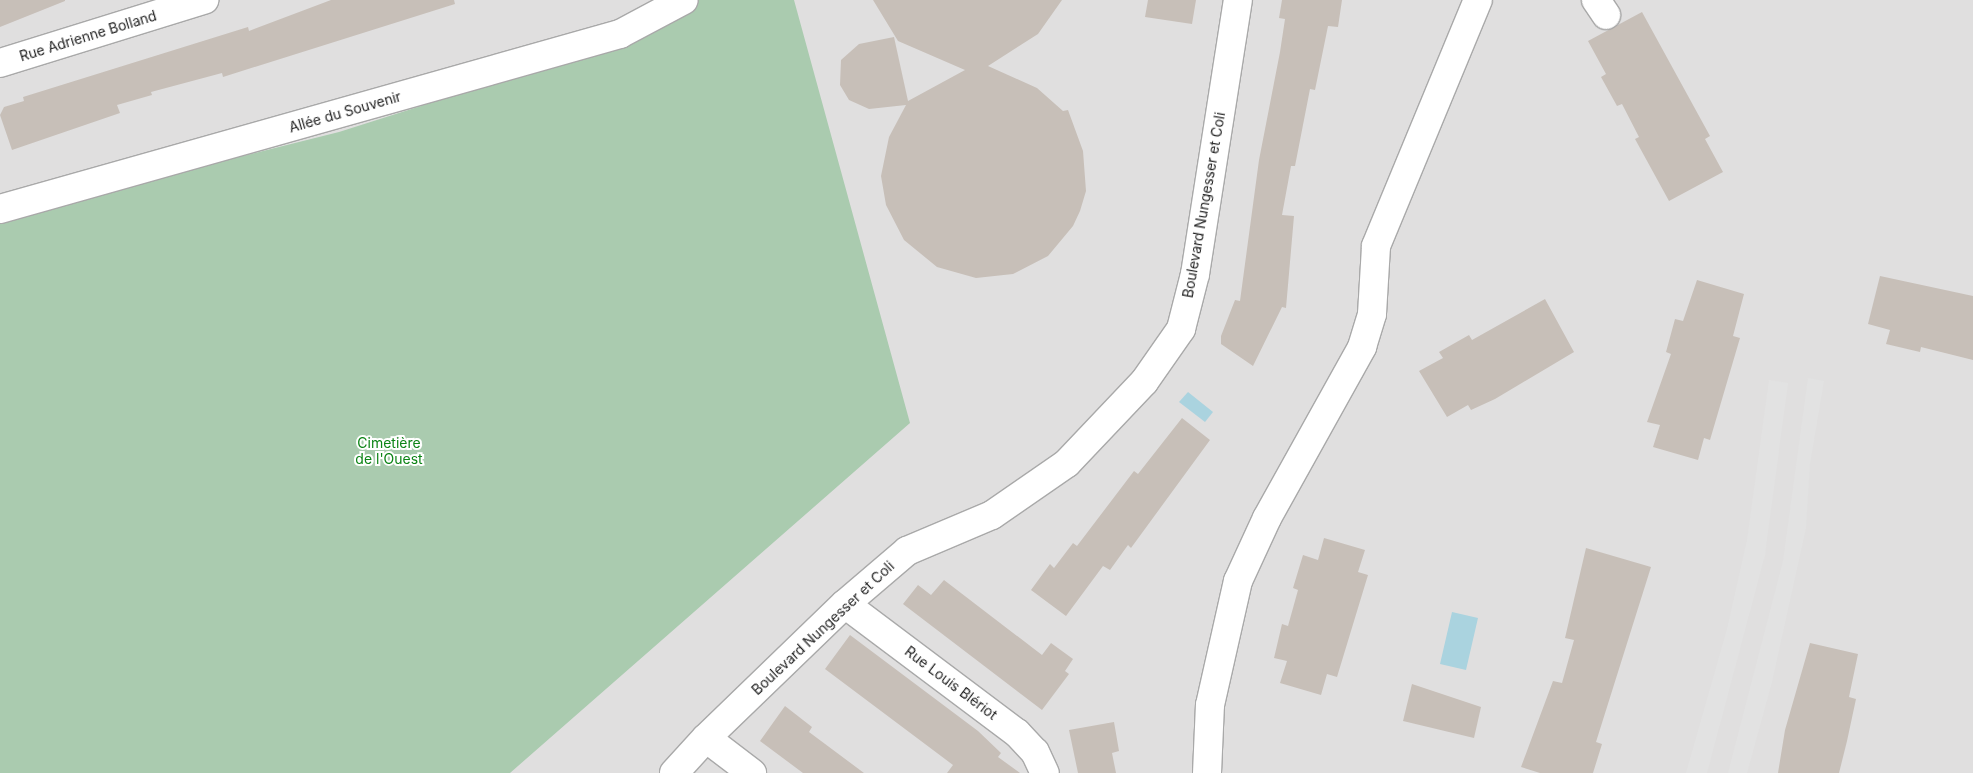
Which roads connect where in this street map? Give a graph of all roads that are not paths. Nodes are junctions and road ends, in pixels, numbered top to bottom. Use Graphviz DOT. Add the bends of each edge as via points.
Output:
graph roads {
  1 [pos="204,0"];
  2 [pos="684,0"];
  3 [pos="1238,0"];
  4 [pos="1478,0"];
  5 [pos="134,10"];
  6 [pos="0,63"];
  7 [pos="0,209"];
  8 [pos="845,604"];
  9 [pos="706,738"];
  10 [pos="674,773"];
  11 [pos="752,773"];
  12 [pos="1045,773"];
  13 [pos="1207,773"];
  1 -- 5 [label="street, Rue Adrienne Bolland"];
  2 -- 7 [label="street, Allée du Souvenir" via="620,34"];
  3 -- 8 [label="street, Boulevard Nungesser et Coli" via="1195,274 1181,329 1144,382 1067,463 992,514 907,551"];
  4 -- 13 [label="street" via="1376,246 1372,314 1362,347 1267,518 1238,581 1210,705"];
  5 -- 6 [label="street, Rue Adrienne Bolland"];
  8 -- 9 [label="street, Boulevard Nungesser et Coli"];
  8 -- 12 [label="street, Rue Louis Blériot" via="1017,733 1035,752"];
  9 -- 10 [label="street, Boulevard Nungesser et Coli"];
  9 -- 11 [label="street"];
}
